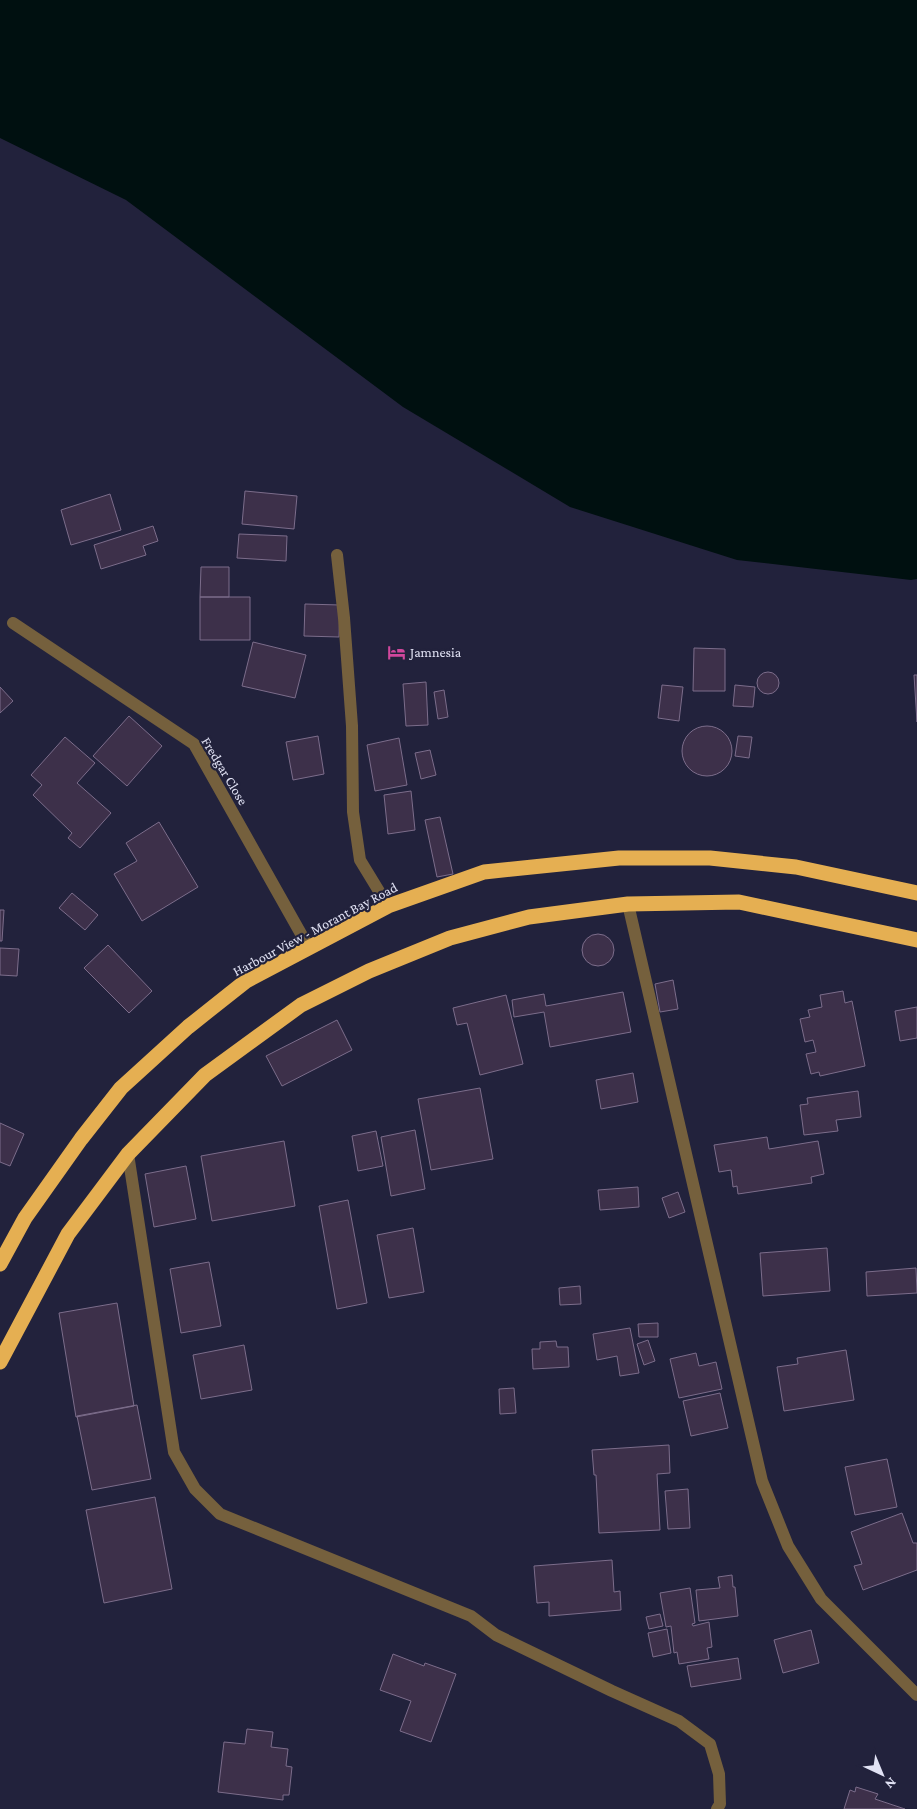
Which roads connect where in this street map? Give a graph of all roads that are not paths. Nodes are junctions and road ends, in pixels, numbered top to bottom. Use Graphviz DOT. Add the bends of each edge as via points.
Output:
graph roads {
  1 [pos="337,555"];
  2 [pos="13,623"];
  3 [pos="917,893"];
  4 [pos="628,904"];
  5 [pos="388,906"];
  6 [pos="917,940"];
  7 [pos="309,948"];
  8 [pos="128,1154"];
  9 [pos="0,1264"];
  10 [pos="0,1362"];
  11 [pos="917,1695"];
  12 [pos="717,1809"];
  1 -- 5 [label="street" via="352,726 353,812 360,860"];
  2 -- 7 [label="street, Fredgar Close" via="194,744"];
  3 -- 5 [label="highway, Harbour View - Morant Bay Road" via="796,867 710,858 619,858 484,872"];
  4 -- 6 [label="highway" via="739,902"];
  4 -- 8 [label="highway" via="529,917 450,938 369,970 301,1005 205,1075"];
  4 -- 11 [label="street" via="762,1481 788,1546 821,1599"];
  5 -- 7 [label="highway, Harbour View - Morant Bay Road"];
  7 -- 9 [label="highway, Harbour View - Morant Bay Road" via="246,981 121,1088 25,1218"];
  8 -- 10 [label="highway" via="68,1234"];
  8 -- 12 [label="street" via="174,1452 196,1489 220,1514 471,1616 496,1635 679,1721 710,1744 720,1774 720,1804"];
}
